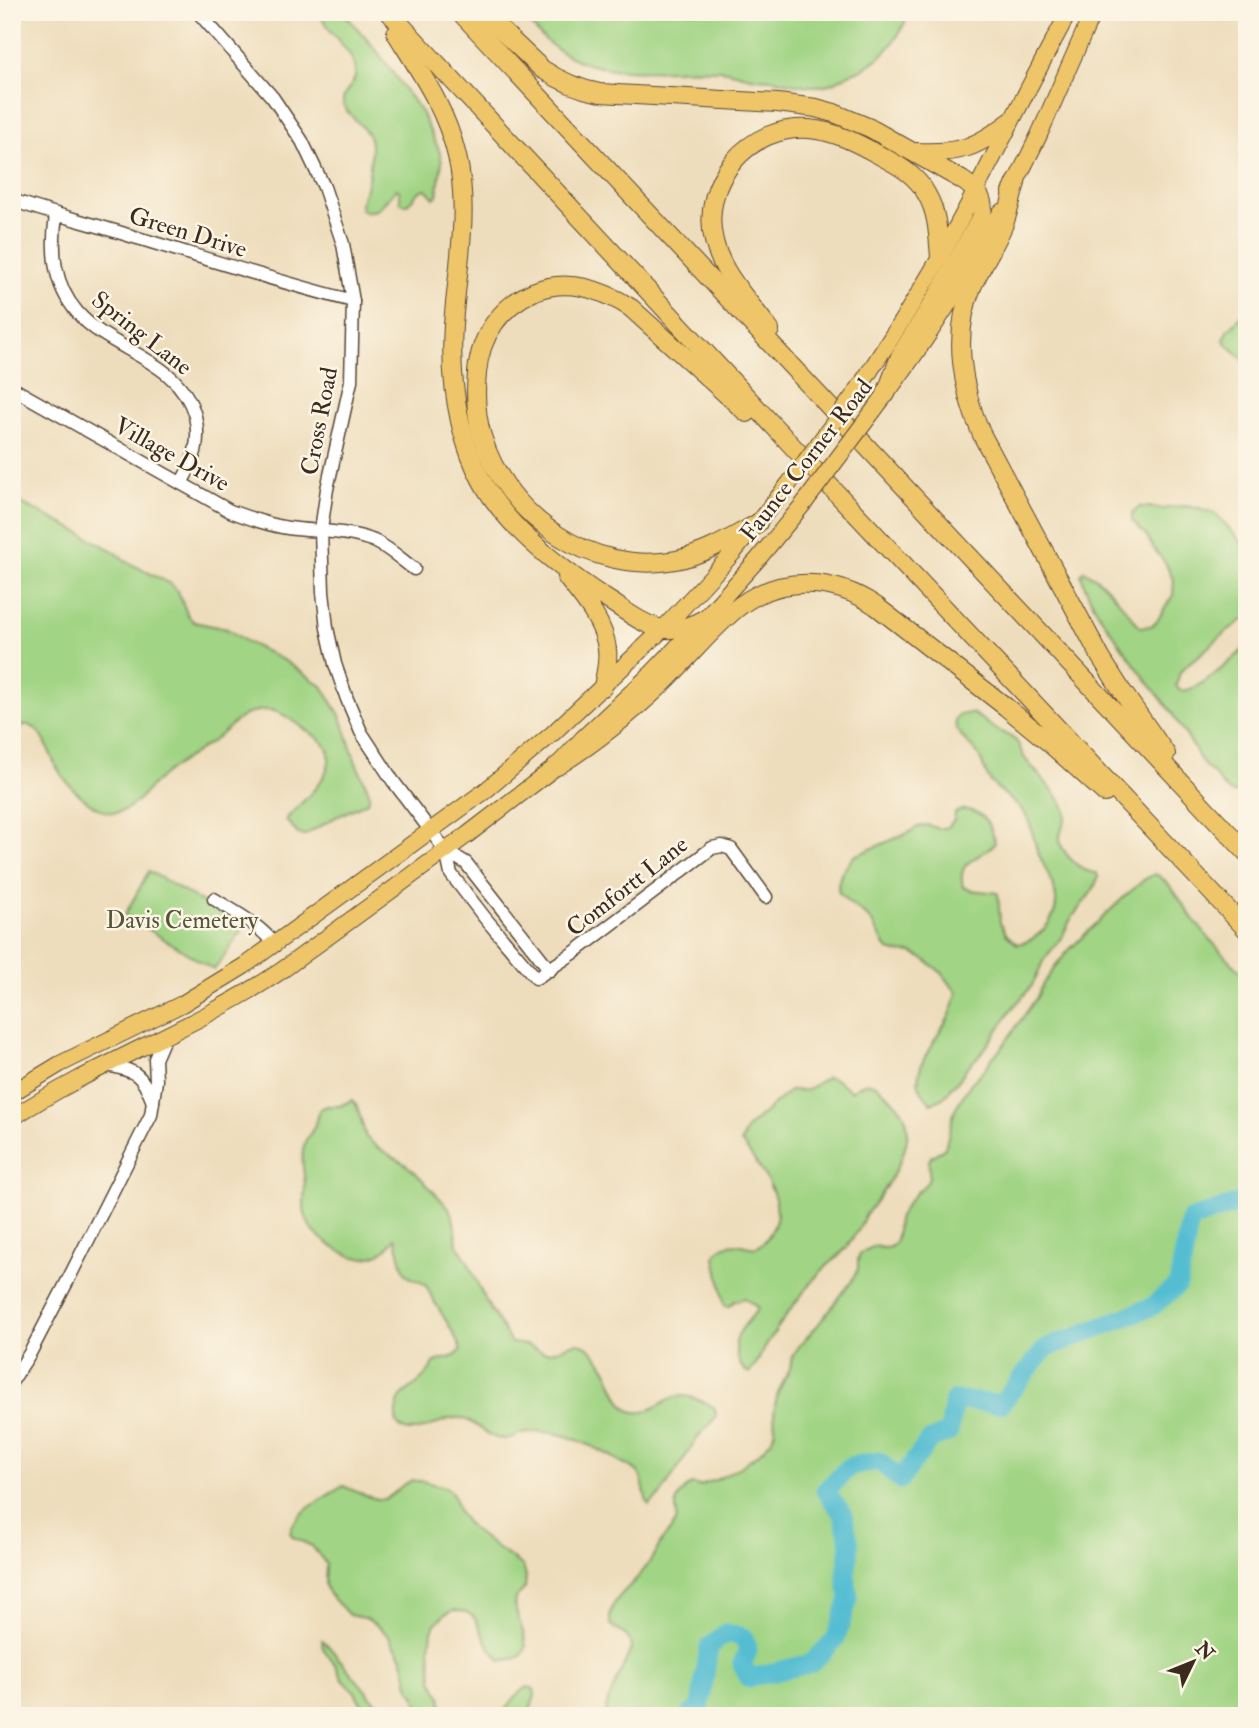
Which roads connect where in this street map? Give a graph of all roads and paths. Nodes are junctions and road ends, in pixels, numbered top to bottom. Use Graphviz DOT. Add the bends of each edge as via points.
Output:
graph roads {
  1 [pos="198,12"];
  2 [pos="383,12"];
  3 [pos="389,12"];
  4 [pos="460,12"];
  5 [pos="482,12"];
  6 [pos="1069,12"];
  7 [pos="1093,12"];
  8 [pos="1010,122"];
  9 [pos="913,152"];
  10 [pos="1016,183"];
  11 [pos="976,191"];
  12 [pos="12,200"];
  13 [pos="56,215"];
  14 [pos="940,257"];
  15 [pos="353,301"];
  16 [pos="12,388"];
  17 [pos="814,390"];
  18 [pos="886,394"];
  19 [pos="795,449"];
  20 [pos="181,483"];
  21 [pos="758,523"];
  22 [pos="321,530"];
  23 [pos="555,561"];
  24 [pos="414,569"];
  25 [pos="704,619"];
  26 [pos="662,630"];
  27 [pos="604,687"];
  28 [pos="557,766"];
  29 [pos="1202,806"];
  30 [pos="1152,829"];
  31 [pos="431,831"];
  32 [pos="446,851"];
  33 [pos="1247,853"];
  34 [pos="766,897"];
  35 [pos="214,899"];
  36 [pos="1247,930"];
  37 [pos="275,945"];
  38 [pos="551,970"];
  39 [pos="165,1036"];
  40 [pos="105,1065"];
  41 [pos="12,1093"];
  42 [pos="153,1103"];
  43 [pos="12,1118"];
  44 [pos="12,1381"];
  1 -- 15 [label="street, Cross Road" via="273,98 302,141 343,244"];
  2 -- 23 [label="highway" via="437,99 457,156 462,202 453,360 455,393 468,449 498,507"];
  3 -- 19 [label="highway"];
  4 -- 17 [label="highway"];
  5 -- 9 [label="highway" via="542,69 585,90 816,108 870,128"];
  6 -- 8 [label="main road, Faunce Corner Road"];
  7 -- 10 [label="main road, Faunce Corner Road"];
  8 -- 9 [label="highway" via="966,148"];
  8 -- 11 [label="main road, Faunce Corner Road"];
  9 -- 11 [label="highway"];
  10 -- 18 [label="main road, Faunce Corner Road" via="961,285"];
  10 -- 29 [label="highway" via="1004,224 968,300 962,359 968,398 982,435 1101,658"];
  11 -- 14 [label="main road, Faunce Corner Road"];
  11 -- 18 [label="highway" via="983,206 981,218 900,356"];
  12 -- 13 [label="street, Green Drive"];
  13 -- 15 [label="street, Green Drive"];
  13 -- 20 [label="street, Spring Lane" via="54,264 68,300 92,326 168,374 191,406 197,443 192,465"];
  14 -- 17 [label="highway" via="935,217 922,186 900,167 851,140 812,129 786,130 764,136 736,157 718,185 713,205 717,251 737,286"];
  14 -- 21 [label="main road, Faunce Corner Road, bridge" via="857,391"];
  15 -- 22 [label="street, Cross Road" via="351,381"];
  16 -- 20 [label="street, Village Drive"];
  17 -- 29 [label="highway"];
  18 -- 25 [label="main road, Faunce Corner Road, bridge" via="805,502"];
  19 -- 21 [label="highway" via="744,410 641,316 601,292 575,286 539,290 509,307 488,332 476,380 481,433 511,492 551,531 597,554 649,563 701,553"];
  19 -- 30 [label="highway"];
  20 -- 22 [label="street, Village Drive" via="245,516 288,528"];
  21 -- 26 [label="main road, Faunce Corner Road"];
  22 -- 24 [label="street, Village Drive" via="375,542"];
  22 -- 31 [label="street, Cross Road" via="327,628 347,699 369,747"];
  23 -- 26 [label="highway" via="605,598"];
  23 -- 27 [label="highway" via="590,608 604,639"];
  25 -- 26 [label="highway" via="679,630"];
  25 -- 28 [label="main road, Faunce Corner Road"];
  26 -- 27 [label="main road, Faunce Corner Road"];
  27 -- 31 [label="main road, Faunce Corner Road" via="516,766"];
  28 -- 30 [label="highway" via="633,711 744,603 781,586 816,584 842,588 876,606 997,699"];
  28 -- 32 [label="main road, Faunce Corner Road"];
  29 -- 33 [label="highway"];
  30 -- 36 [label="highway"];
  31 -- 32 [label="street, Cross Road"];
  31 -- 37 [label="main road, Faunce Corner Road"];
  32 -- 38 [label="street" via="466,863"];
  32 -- 38 [label="street, Comfortt Lane" via="451,874 536,978"];
  32 -- 39 [label="main road, Faunce Corner Road" via="266,981"];
  34 -- 38 [label="street, Comfortt Lane" via="731,849 712,848"];
  35 -- 37 [label="street" via="262,930"];
  37 -- 41 [label="main road, Faunce Corner Road" via="182,1004"];
  39 -- 40 [label="main road, Faunce Corner Road"];
  39 -- 42 [label="street" via="155,1059"];
  40 -- 42 [label="street" via="136,1073"];
  40 -- 43 [label="main road, Faunce Corner Road"];
  42 -- 44 [label="street" via="72,1271"];
}
